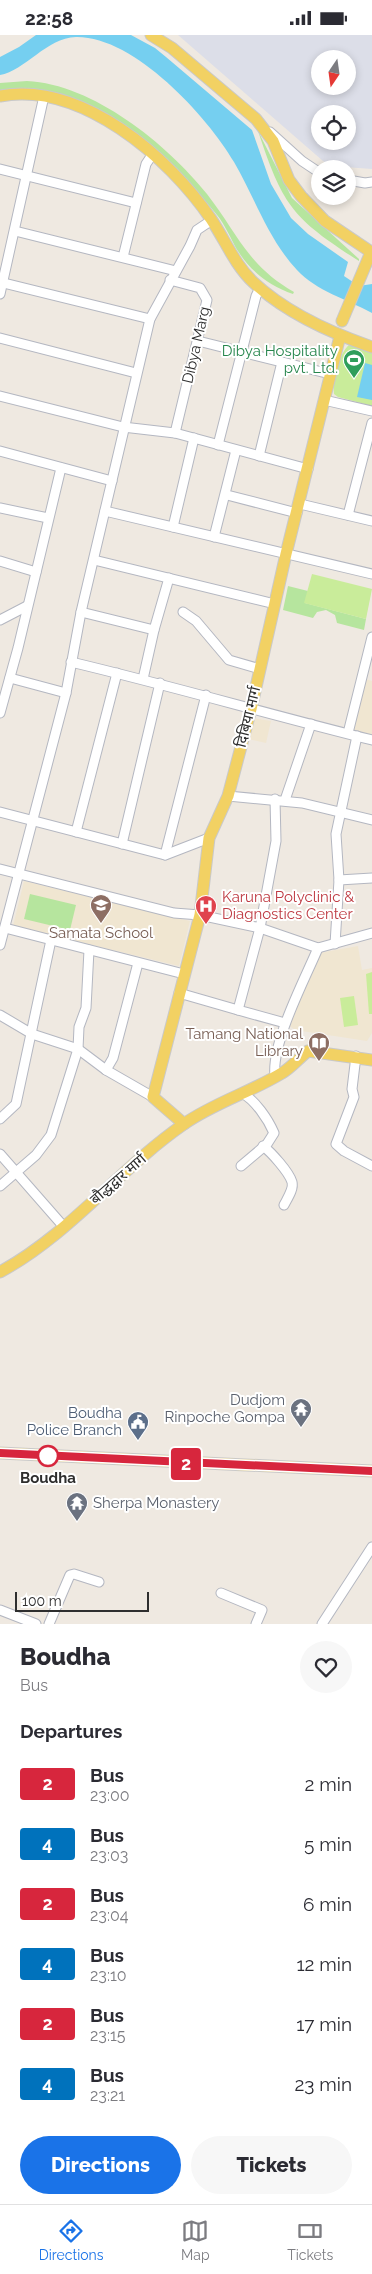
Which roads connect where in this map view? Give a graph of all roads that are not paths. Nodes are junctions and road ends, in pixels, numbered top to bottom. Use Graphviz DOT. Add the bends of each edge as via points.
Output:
graph roads {
  1 [pos="151,35"];
  2 [pos="0,96"];
  3 [pos="44,96"];
  4 [pos="256,119"];
  5 [pos="152,155"];
  6 [pos="311,167"];
  7 [pos="0,169"];
  8 [pos="27,176"];
  9 [pos="356,181"];
  10 [pos="372,182"];
  11 [pos="136,203"];
  12 [pos="212,220"];
  13 [pos="15,231"];
  14 [pos="371,252"];
  15 [pos="123,257"];
  16 [pos="176,271"];
  17 [pos="170,280"];
  18 [pos="1,282"];
  19 [pos="260,288"];
  20 [pos="0,294"];
  21 [pos="150,319"];
  22 [pos="342,321"];
  23 [pos="340,336"];
  24 [pos="0,338"];
  25 [pos="198,341"];
  26 [pos="372,347"];
  27 [pos="243,352"];
  28 [pos="282,362"];
  29 [pos="136,373"];
  30 [pos="330,374"];
  31 [pos="0,396"];
  32 [pos="324,401"];
  33 [pos="372,411"];
  34 [pos="372,423"];
  35 [pos="123,427"];
  36 [pos="175,433"];
  37 [pos="194,438"];
  38 [pos="218,445"];
  39 [pos="236,450"];
  40 [pos="0,451"];
  41 [pos="259,456"];
  42 [pos="61,468"];
  43 [pos="308,469"];
  44 [pos="112,481"];
  45 [pos="227,495"];
  46 [pos="0,508"];
  47 [pos="298,508"];
  48 [pos="105,511"];
  49 [pos="348,515"];
  50 [pos="48,518"];
  51 [pos="372,521"];
  52 [pos="173,527"];
  53 [pos="214,537"];
  54 [pos="286,555"];
  55 [pos="94,560"];
  56 [pos="0,561"];
  57 [pos="36,571"];
  58 [pos="372,575"];
  59 [pos="170,578"];
  60 [pos="274,604"];
  61 [pos="27,606"];
  62 [pos="81,612"];
  63 [pos="183,612"];
  64 [pos="0,620"];
  65 [pos="154,630"];
  66 [pos="372,637"];
  67 [pos="71,662"];
  68 [pos="260,669"];
  69 [pos="118,673"];
  70 [pos="10,678"];
  71 [pos="143,679"];
  72 [pos="160,683"];
  73 [pos="66,693"];
  74 [pos="206,695"];
  75 [pos="251,709"];
  76 [pos="0,713"];
  77 [pos="311,724"];
  78 [pos="348,733"];
  79 [pos="357,736"];
  80 [pos="372,740"];
  81 [pos="228,795"];
  82 [pos="275,799"];
  83 [pos="285,800"];
  84 [pos="0,812"];
  85 [pos="339,813"];
  86 [pos="34,820"];
  87 [pos="372,820"];
  88 [pos="76,832"];
  89 [pos="209,838"];
  90 [pos="122,844"];
  91 [pos="165,855"];
  92 [pos="0,869"];
  93 [pos="19,874"];
  94 [pos="372,878"];
  95 [pos="340,880"];
  96 [pos="200,915"];
  97 [pos="5,928"];
  98 [pos="260,928"];
  99 [pos="372,933"];
  100 [pos="51,940"];
  101 [pos="335,943"];
  102 [pos="0,945"];
  103 [pos="318,948"];
  104 [pos="89,950"];
  105 [pos="138,963"];
  106 [pos="184,974"];
  107 [pos="179,993"];
  108 [pos="238,1010"];
  109 [pos="0,1015"];
  110 [pos="285,1023"];
  111 [pos="32,1035"];
  112 [pos="78,1049"];
  113 [pos="356,1056"];
  114 [pos="372,1060"];
  115 [pos="106,1070"];
  116 [pos="275,1076"];
  117 [pos="242,1093"];
  118 [pos="153,1097"];
  119 [pos="0,1119"];
  120 [pos="184,1124"];
  121 [pos="263,1146"];
  122 [pos="0,1155"];
  123 [pos="241,1166"];
  124 [pos="372,1167"];
  125 [pos="16,1173"];
  126 [pos="0,1186"];
  127 [pos="284,1205"];
  128 [pos="64,1227"];
  129 [pos="0,1272"];
  130 [pos="0,1453"];
  131 [pos="372,1471"];
  132 [pos="372,1547"];
  133 [pos="99,1582"];
  134 [pos="221,1593"];
  135 [pos="0,1610"];
  136 [pos="260,1623"];
  137 [pos="36,1624"];
  138 [pos="49,1624"];
  139 [pos="322,1624"];
  1 -- 4 [label="main road" via="172,48"];
  2 -- 3 [label="main road"];
  3 -- 5 [label="main road" via="68,101 98,114"];
  3 -- 8 [label="street"];
  4 -- 6 [label="street"];
  4 -- 14 [label="main road" via="273,141 289,180 301,196 325,221"];
  5 -- 11 [label="street" via="146,163"];
  5 -- 12 [label="main road" via="182,183"];
  7 -- 8 [label="street"];
  8 -- 11 [label="street"];
  8 -- 13 [label="street"];
  9 -- 10 [label="street"];
  11 -- 15 [label="street"];
  12 -- 16 [label="street" via="197,231"];
  12 -- 19 [label="main road" via="244,271"];
  13 -- 15 [label="street"];
  13 -- 18 [label="street"];
  14 -- 22 [label="main road"];
  15 -- 16 [label="street"];
  16 -- 17 [label="street"];
  17 -- 21 [label="street"];
  17 -- 25 [label="street, Dibya Marg" via="200,288 205,295"];
  18 -- 20 [label="street"];
  18 -- 21 [label="street"];
  19 -- 23 [label="main road"];
  19 -- 27 [label="street"];
  21 -- 29 [label="street"];
  23 -- 26 [label="main road"];
  23 -- 30 [label="main road, दिबिया मार्ग"];
  24 -- 29 [label="street"];
  25 -- 27 [label="street"];
  25 -- 36 [label="street, Dibya Marg"];
  27 -- 28 [label="street"];
  27 -- 38 [label="street"];
  28 -- 30 [label="street"];
  28 -- 41 [label="street"];
  29 -- 35 [label="street"];
  30 -- 32 [label="main road, दिबिया मार्ग"];
  31 -- 35 [label="street"];
  32 -- 33 [label="street"];
  32 -- 43 [label="main road, दिबिया मार्ग"];
  34 -- 49 [label="street"];
  35 -- 36 [label="street"];
  35 -- 44 [label="street"];
  36 -- 37 [label="street"];
  37 -- 38 [label="street"];
  37 -- 52 [label="street"];
  38 -- 39 [label="street"];
  39 -- 41 [label="street"];
  39 -- 45 [label="street"];
  40 -- 42 [label="street"];
  41 -- 43 [label="street"];
  42 -- 44 [label="street"];
  42 -- 50 [label="street"];
  43 -- 47 [label="main road, दिबिया मार्ग"];
  44 -- 48 [label="street"];
  45 -- 47 [label="street"];
  45 -- 53 [label="street"];
  46 -- 50 [label="street"];
  47 -- 49 [label="street"];
  47 -- 54 [label="main road, दिबिया मार्ग"];
  48 -- 52 [label="street"];
  48 -- 55 [label="street"];
  49 -- 51 [label="street"];
  50 -- 57 [label="street"];
  52 -- 53 [label="street"];
  53 -- 54 [label="street"];
  54 -- 58 [label="street"];
  54 -- 60 [label="main road, दिबिया मार्ग"];
  55 -- 59 [label="street"];
  55 -- 62 [label="street"];
  56 -- 57 [label="street"];
  57 -- 61 [label="street"];
  59 -- 60 [label="street"];
  59 -- 65 [label="street"];
  60 -- 68 [label="main road, दिबिया मार्ग"];
  61 -- 64 [label="street"];
  61 -- 70 [label="street"];
  62 -- 65 [label="street"];
  62 -- 67 [label="street"];
  63 -- 68 [label="street" via="196,621 229,661"];
  65 -- 71 [label="street"];
  66 -- 78 [label="street"];
  67 -- 69 [label="street"];
  67 -- 73 [label="street"];
  68 -- 75 [label="main road, दिबिया मार्ग"];
  69 -- 71 [label="street"];
  69 -- 88 [label="street"];
  70 -- 73 [label="street"];
  70 -- 76 [label="street"];
  71 -- 72 [label="street"];
  72 -- 74 [label="street"];
  72 -- 90 [label="street"];
  73 -- 86 [label="street"];
  74 -- 75 [label="street"];
  74 -- 91 [label="street"];
  75 -- 77 [label="street"];
  75 -- 81 [label="main road, दिबिया मार्ग"];
  77 -- 78 [label="street"];
  77 -- 83 [label="street"];
  78 -- 79 [label="street"];
  79 -- 80 [label="street"];
  79 -- 85 [label="street"];
  81 -- 82 [label="street"];
  81 -- 89 [label="main road, दिबिया मार्ग"];
  82 -- 83 [label="street"];
  82 -- 98 [label="street" via="276,841"];
  83 -- 85 [label="street"];
  84 -- 86 [label="street"];
  85 -- 87 [label="street"];
  85 -- 95 [label="street" via="336,834"];
  86 -- 88 [label="street"];
  86 -- 93 [label="street"];
  88 -- 90 [label="street"];
  89 -- 91 [label="street"];
  89 -- 96 [label="main road, दिबिया मार्ग"];
  90 -- 91 [label="street"];
  92 -- 93 [label="street"];
  93 -- 96 [label="street" via="174,913"];
  93 -- 97 [label="street"];
  94 -- 95 [label="street"];
  95 -- 101 [label="street"];
  96 -- 98 [label="street"];
  96 -- 106 [label="main road, दिबिया मार्ग"];
  97 -- 100 [label="street"];
  97 -- 102 [label="street"];
  98 -- 103 [label="street"];
  98 -- 108 [label="street"];
  99 -- 101 [label="street"];
  100 -- 104 [label="street"];
  100 -- 111 [label="street"];
  101 -- 103 [label="street"];
  103 -- 110 [label="street"];
  104 -- 105 [label="street"];
  104 -- 112 [label="street" via="86,1008 79,1027"];
  105 -- 106 [label="street"];
  105 -- 115 [label="street" via="113,1058"];
  106 -- 107 [label="main road, दिबिया मार्ग"];
  107 -- 108 [label="street"];
  107 -- 118 [label="main road, दिबिया मार्ग"];
  108 -- 110 [label="street"];
  109 -- 111 [label="street"];
  110 -- 116 [label="street"];
  111 -- 112 [label="street"];
  111 -- 119 [label="street" via="16,1104"];
  112 -- 115 [label="street"];
  112 -- 125 [label="street" via="49,1140"];
  113 -- 114 [label="main road, बौद्धद्वार मार्ग"];
  113 -- 116 [label="main road, बौद्धद्वार मार्ग" via="308,1051"];
  113 -- 124 [label="street" via="354,1097 336,1144"];
  115 -- 118 [label="street"];
  116 -- 117 [label="main road, बौद्धद्वार मार्ग"];
  117 -- 120 [label="main road, बौद्धद्वार मार्ग"];
  117 -- 121 [label="street" via="251,1098 274,1133"];
  118 -- 120 [label="main road"];
  120 -- 128 [label="main road, बौद्धद्वार मार्ग" via="139,1159"];
  121 -- 123 [label="street"];
  121 -- 127 [label="street" via="292,1181"];
  122 -- 125 [label="street"];
  125 -- 126 [label="street"];
  125 -- 128 [label="street"];
  128 -- 129 [label="main road, बौद्धद्वार मार्ग" via="38,1249"];
  130 -- 131 [label="main road"];
  132 -- 139 [label="street"];
  133 -- 138 [label="street" via="70,1575"];
  134 -- 136 [label="street" via="262,1610"];
  135 -- 137 [label="street"];
}
